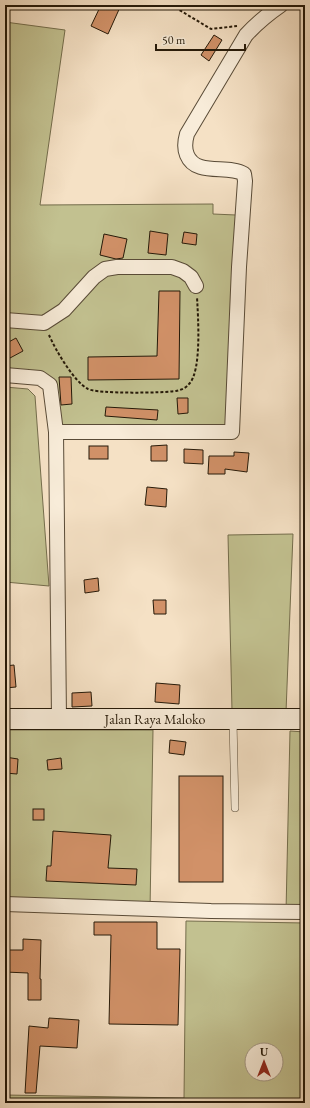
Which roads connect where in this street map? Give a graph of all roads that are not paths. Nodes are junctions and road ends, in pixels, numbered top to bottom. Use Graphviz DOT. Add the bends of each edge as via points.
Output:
graph roads {
  1 [pos="282,5"];
  2 [pos="196,286"];
  3 [pos="5,320"];
  4 [pos="5,375"];
  5 [pos="56,432"];
  6 [pos="233,718"];
  7 [pos="5,719"];
  8 [pos="60,719"];
  9 [pos="305,719"];
  10 [pos="235,808"];
  11 [pos="5,904"];
  12 [pos="305,912"];
  1 -- 5 [label="street" via="269,12 246,35 185,141 189,159 198,166 238,170 244,174 232,432"];
  2 -- 3 [label="street" via="191,277 172,267 132,266 105,269 94,276 64,310 44,323"];
  4 -- 5 [label="street" via="40,378 50,385"];
  5 -- 8 [label="street"];
  6 -- 8 [label="street, Jalan Raya Maloko"];
  6 -- 9 [label="street, Jalan Raya Maloko"];
  6 -- 10 [label="lane"];
  7 -- 8 [label="street, Jalan Raya Maloko"];
  11 -- 12 [label="street"];
}
